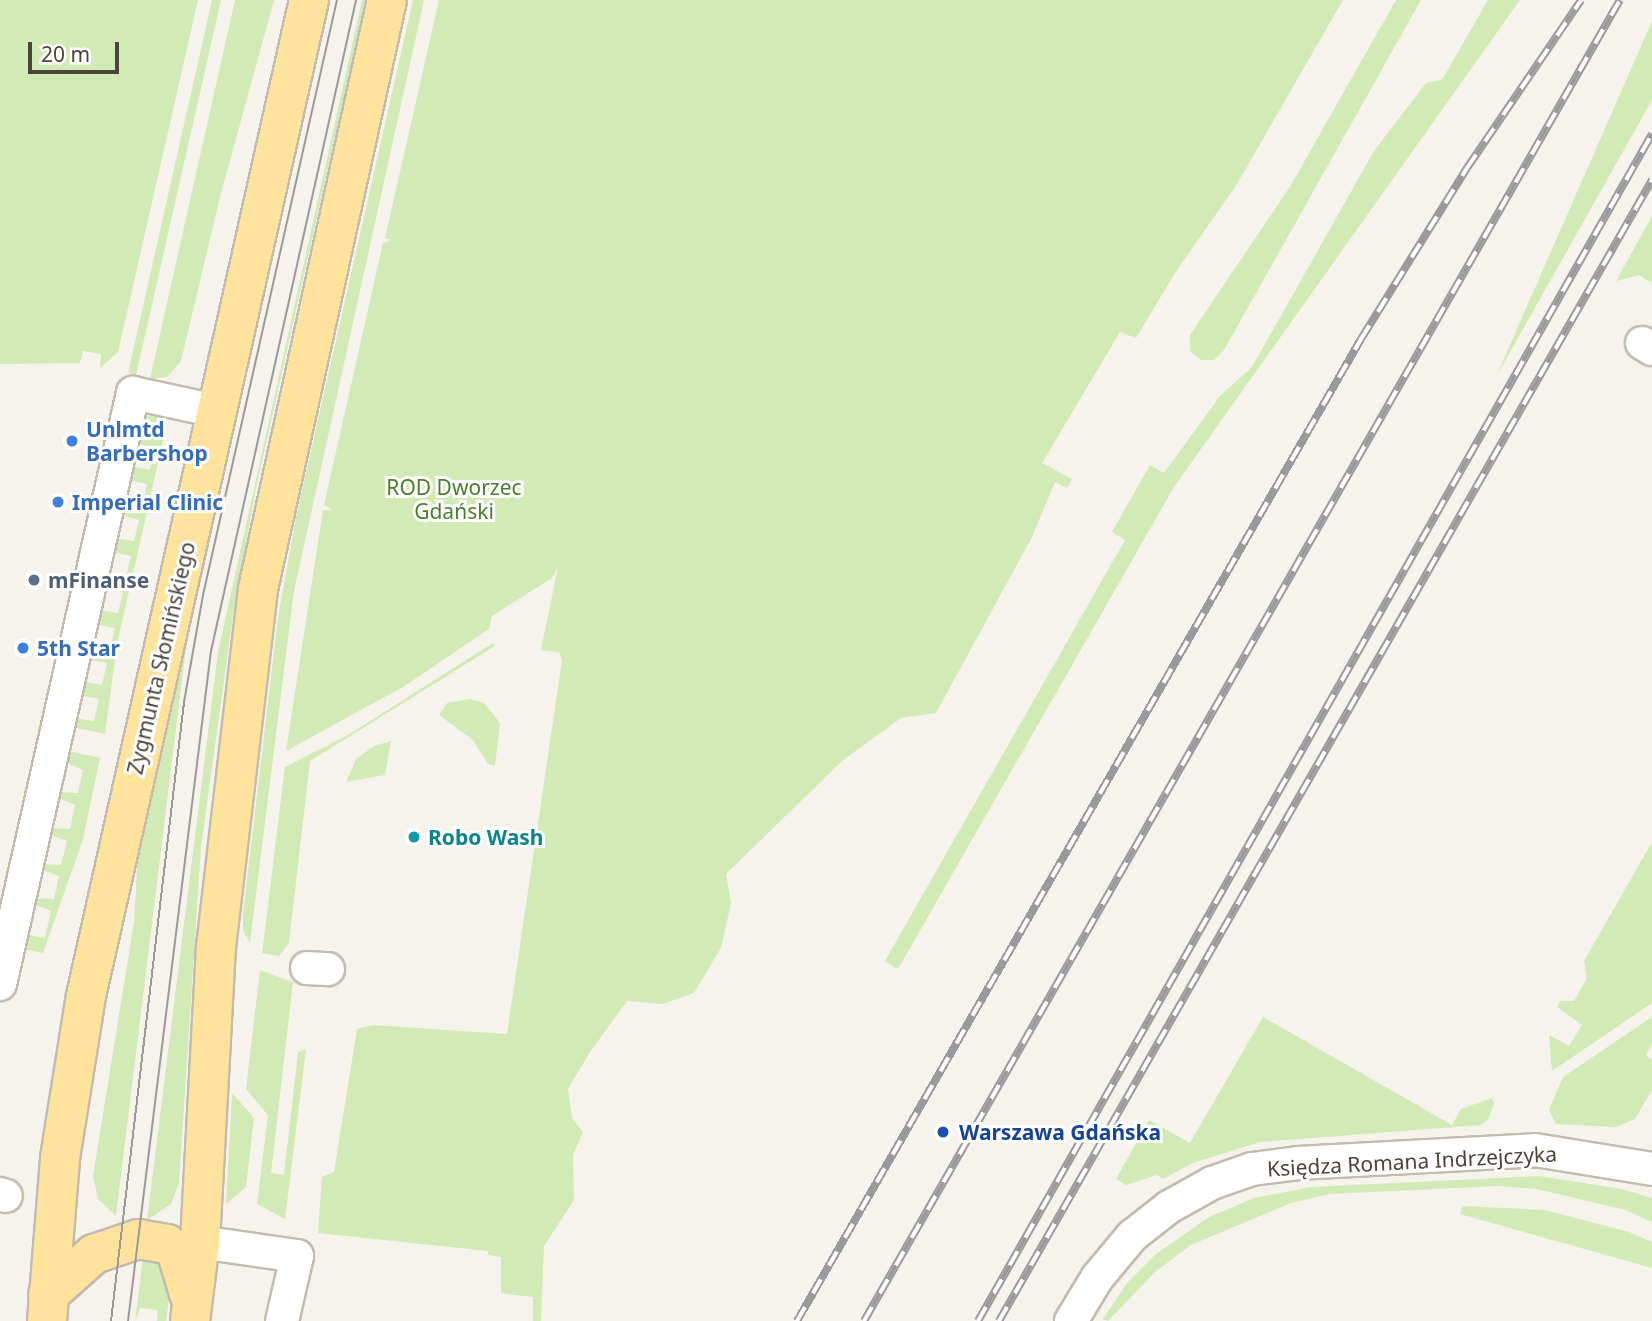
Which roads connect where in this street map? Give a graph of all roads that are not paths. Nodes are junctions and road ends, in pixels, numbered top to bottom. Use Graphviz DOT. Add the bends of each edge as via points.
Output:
graph roads {
  1 [pos="309,0"];
  2 [pos="387,0"];
  3 [pos="216,411"];
  4 [pos="0,984"];
  5 [pos="1650,1164"];
  6 [pos="200,1242"];
  7 [pos="48,1308"];
  8 [pos="191,1315"];
  9 [pos="282,1321"];
  10 [pos="1071,1321"];
  1 -- 3 [label="main road, Zygmunta Słomińskiego"];
  2 -- 6 [label="main road" via="258,589 216,947"];
  3 -- 4 [label="lane" via="133,393"];
  3 -- 7 [label="main road, Zygmunta Słomińskiego" via="84,1007 63,1135"];
  5 -- 10 [label="lane, Księdza Romana Indrzejczyka" via="1535,1150 1298,1163 1252,1170 1201,1189 1132,1236 1097,1278"];
  6 -- 8 [label="main road"];
  6 -- 9 [label="lane" via="297,1256"];
  7 -- 8 [label="main road" via="78,1265 130,1239 152,1240 176,1250"];
}
